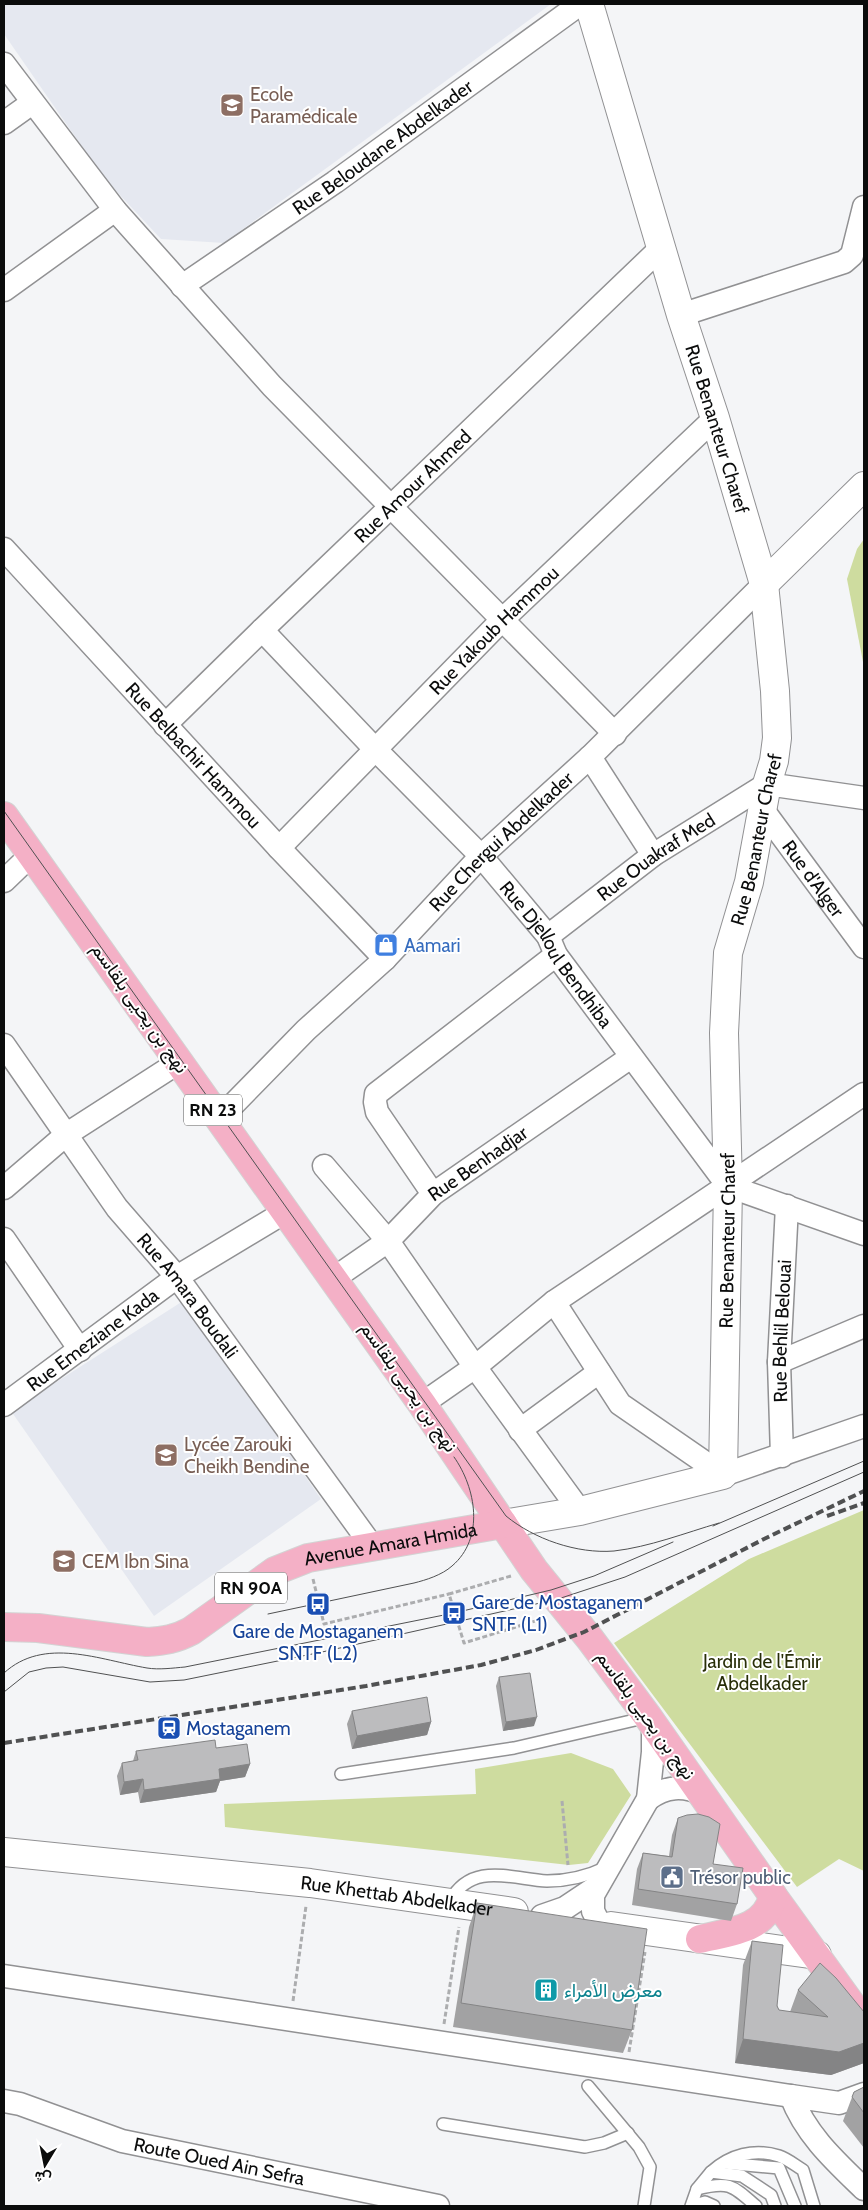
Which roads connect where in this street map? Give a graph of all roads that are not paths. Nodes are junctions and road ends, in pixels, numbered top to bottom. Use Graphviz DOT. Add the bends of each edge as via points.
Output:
graph roads {
  1 [pos="580,4"];
  2 [pos="589,4"];
  3 [pos="4,64"];
  4 [pos="32,103"];
  5 [pos="4,123"];
  6 [pos="864,207"];
  7 [pos="115,210"];
  8 [pos="661,248"];
  9 [pos="182,286"];
  10 [pos="4,290"];
  11 [pos="681,315"];
  12 [pos="716,418"];
  13 [pos="864,486"];
  14 [pos="391,507"];
  15 [pos="4,549"];
  16 [pos="764,584"];
  17 [pos="501,621"];
  18 [pos="262,630"];
  19 [pos="165,726"];
  20 [pos="615,734"];
  21 [pos="375,750"];
  22 [pos="590,757"];
  23 [pos="765,797"];
  24 [pos="864,798"];
  25 [pos="4,816"];
  26 [pos="279,848"];
  27 [pos="31,855"];
  28 [pos="653,855"];
  29 [pos="481,856"];
  30 [pos="4,880"];
  31 [pos="552,945"];
  32 [pos="864,947"];
  33 [pos="384,959"];
  34 [pos="4,1044"];
  35 [pos="631,1057"];
  36 [pos="178,1062"];
  37 [pos="864,1094"];
  38 [pos="219,1119"];
  39 [pos="67,1134"];
  40 [pos="324,1166"];
  41 [pos="728,1186"];
  42 [pos="4,1188"];
  43 [pos="433,1194"];
  44 [pos="787,1206"];
  45 [pos="285,1212"];
  46 [pos="864,1234"];
  47 [pos="4,1239"];
  48 [pos="388,1240"];
  49 [pos="177,1277"];
  50 [pos="333,1279"];
  51 [pos="554,1302"];
  52 [pos="864,1326"];
  53 [pos="80,1350"];
  54 [pos="779,1362"];
  55 [pos="474,1367"];
  56 [pos="599,1372"];
  57 [pos="422,1404"];
  58 [pos="4,1405"];
  59 [pos="864,1426"];
  60 [pos="520,1430"];
  61 [pos="782,1456"];
  62 [pos="723,1474"];
  63 [pos="580,1511"];
  64 [pos="503,1524"];
  65 [pos="372,1546"];
  66 [pos="4,1627"];
  67 [pos="650,1721"];
  68 [pos="341,1774"];
  69 [pos="703,1794"];
  70 [pos="648,1799"];
  71 [pos="4,1852"];
  72 [pos="608,1866"];
  73 [pos="595,1888"];
  74 [pos="773,1896"];
  75 [pos="456,1903"];
  76 [pos="542,1916"];
  77 [pos="600,1924"];
  78 [pos="700,1939"];
  79 [pos="816,1956"];
  80 [pos="4,1976"];
  81 [pos="864,2022"];
  82 [pos="588,2086"];
  83 [pos="864,2094"];
  84 [pos="791,2096"];
  85 [pos="4,2101"];
  86 [pos="443,2124"];
  87 [pos="628,2133"];
  88 [pos="722,2163"];
  89 [pos="711,2172"];
  90 [pos="697,2189"];
  91 [pos="864,2189"];
  92 [pos="438,2206"];
  93 [pos="644,2206"];
  94 [pos="691,2206"];
  95 [pos="714,2206"];
  96 [pos="756,2206"];
  97 [pos="775,2206"];
  98 [pos="795,2206"];
  99 [pos="814,2206"];
  1 -- 9 [label="street, Rue Beloudane Abdelkader" via="335,182"];
  2 -- 8 [label="main road, Rue Benanteur Charef"];
  3 -- 4 [label="street"];
  4 -- 5 [label="street"];
  4 -- 7 [label="street"];
  6 -- 11 [label="street" via="852,255 844,262"];
  7 -- 9 [label="street"];
  7 -- 10 [label="street"];
  8 -- 11 [label="main road, Rue Benanteur Charef"];
  8 -- 14 [label="street, Rue Amour Ahmed"];
  9 -- 14 [label="street" via="272,386"];
  11 -- 12 [label="main road, Rue Benanteur Charef"];
  12 -- 16 [label="main road, Rue Benanteur Charef"];
  12 -- 17 [label="street, Rue Yakoub Hammou"];
  13 -- 16 [label="main road"];
  14 -- 17 [label="street"];
  14 -- 18 [label="street, Rue Amour Ahmed"];
  15 -- 19 [label="street, Rue Belbachir Hammou"];
  16 -- 20 [label="street, Rue Chergui Abdelkader"];
  16 -- 23 [label="main road, Rue Benanteur Charef" via="778,738"];
  17 -- 20 [label="street"];
  17 -- 21 [label="street, Rue Yakoub Hammou"];
  18 -- 19 [label="street, Rue Amour Ahmed"];
  18 -- 21 [label="street, Rue Djelloul Bendhiba"];
  19 -- 26 [label="street, Rue Belbachir Hammou"];
  20 -- 22 [label="street, Rue Chergui Abdelkader"];
  21 -- 26 [label="street, Rue Yakoub Hammou"];
  21 -- 29 [label="street, Rue Djelloul Bendhiba"];
  22 -- 28 [label="street"];
  22 -- 29 [label="street, Rue Chergui Abdelkader"];
  23 -- 24 [label="street"];
  23 -- 28 [label="street, Rue Ouakraf Med"];
  23 -- 32 [label="street, Rue d'Alger"];
  23 -- 41 [label="main road, Rue Benanteur Charef" via="749,882 728,953 724,1033"];
  25 -- 27 [label="main road, نهج بن يحيى بلقاسم / RN 23"];
  26 -- 33 [label="street, Rue Belbachir Hammou"];
  27 -- 30 [label="street"];
  27 -- 36 [label="main road, نهج بن يحيى بلقاسم / RN 23"];
  28 -- 31 [label="street, Rue Ouakraf Med"];
  29 -- 31 [label="street, Rue Djelloul Bendhiba"];
  29 -- 33 [label="street, Rue Chergui Abdelkader"];
  31 -- 35 [label="street, Rue Djelloul Bendhiba"];
  31 -- 43 [label="street, Rue Ouakraf Med" via="376,1094 377,1112"];
  33 -- 38 [label="street, Rue Chergui Abdelkader" via="306,1030"];
  34 -- 39 [label="street, Rue Amara Boudali"];
  35 -- 41 [label="street, Rue Djelloul Bendhiba"];
  35 -- 43 [label="street, Rue Benhadjar"];
  36 -- 38 [label="main road, نهج بن يحيى بلقاسم / RN 23"];
  36 -- 39 [label="street"];
  37 -- 41 [label="street"];
  38 -- 45 [label="main road, نهج بن يحيى بلقاسم / RN 23"];
  39 -- 42 [label="street"];
  39 -- 49 [label="street, Rue Amara Boudali" via="117,1208"];
  40 -- 48 [label="street"];
  41 -- 44 [label="street"];
  41 -- 51 [label="street"];
  41 -- 62 [label="main road, Rue Benanteur Charef"];
  43 -- 48 [label="street, Rue Benhadjar"];
  44 -- 46 [label="street"];
  44 -- 54 [label="street, Rue Behlil Belouai"];
  45 -- 49 [label="street, Rue Emeziane Kada"];
  45 -- 50 [label="main road, نهج بن يحيى بلقاسم / RN 23"];
  47 -- 53 [label="street"];
  48 -- 50 [label="street, Rue Benhadjar"];
  48 -- 55 [label="street"];
  49 -- 53 [label="street, Rue Emeziane Kada"];
  49 -- 65 [label="street, Rue Amara Boudali"];
  50 -- 57 [label="main road, نهج بن يحيى بلقاسم / RN 23"];
  51 -- 55 [label="street"];
  51 -- 56 [label="street"];
  52 -- 54 [label="street"];
  53 -- 58 [label="street, Rue Emeziane Kada"];
  54 -- 61 [label="street, Rue Behlil Belouai"];
  55 -- 57 [label="street"];
  55 -- 60 [label="street"];
  56 -- 60 [label="street"];
  56 -- 62 [label="street" via="620,1404"];
  57 -- 64 [label="main road, نهج بن يحيى بلقاسم / RN 23"];
  59 -- 61 [label="street"];
  60 -- 63 [label="street"];
  61 -- 62 [label="street"];
  62 -- 63 [label="main road"];
  63 -- 64 [label="main road"];
  64 -- 65 [label="main road, Avenue Amara Hmida / RN 90A"];
  64 -- 67 [label="main road, نهج بن يحيى بلقاسم / RN 23" via="534,1570"];
  65 -- 66 [label="main road, Avenue Amara Hmida / RN 90A" via="308,1558 275,1571 191,1631 163,1642"];
  67 -- 68 [label="lane" via="514,1748"];
  67 -- 69 [label="main road, نهج بن يحيى بلقاسم / RN 23"];
  67 -- 70 [label="street" via="653,1752"];
  69 -- 70 [label="street" via="680,1787 658,1792"];
  69 -- 74 [label="main road, نهج بن يحيى بلقاسم / RN 23"];
  70 -- 72 [label="street"];
  71 -- 75 [label="main road, Rue Khettab Abdelkader" via="310,1883"];
  72 -- 73 [label="street"];
  72 -- 75 [label="lane" via="570,1879 547,1880 498,1874 481,1876 454,1894"];
  73 -- 76 [label="street" via="565,1908"];
  73 -- 77 [label="street" via="592,1903"];
  74 -- 78 [label="main road" via="766,1915 757,1922 746,1928"];
  74 -- 79 [label="main road, نهج بن يحيى بلقاسم / RN 23"];
  75 -- 76 [label="main road, Rue Khettab Abdelkader"];
  76 -- 77 [label="main road, Rue Khettab Abdelkader"];
  77 -- 78 [label="main road, Rue Khettab Abdelkader"];
  78 -- 79 [label="main road, Rue Khettab Abdelkader"];
  79 -- 81 [label="main road, RN 23"];
  80 -- 84 [label="street"];
  82 -- 87 [label="lane"];
  83 -- 84 [label="street" via="839,2103"];
  84 -- 91 [label="street" via="799,2116 824,2150"];
  85 -- 92 [label="street, Route Oued Ain Sefra" via="122,2141"];
  86 -- 87 [label="lane" via="585,2146 604,2143"];
  87 -- 93 [label="lane" via="650,2167"];
  88 -- 89 [label="lane"];
  88 -- 98 [label="lane" via="779,2168"];
  88 -- 99 [label="lane" via="746,2152 779,2156 803,2170"];
  89 -- 90 [label="lane"];
  89 -- 97 [label="lane" via="742,2176 771,2195"];
  90 -- 94 [label="lane"];
  90 -- 96 [label="lane" via="720,2183 740,2192"];
  94 -- 95 [label="lane" via="705,2202"];
}
